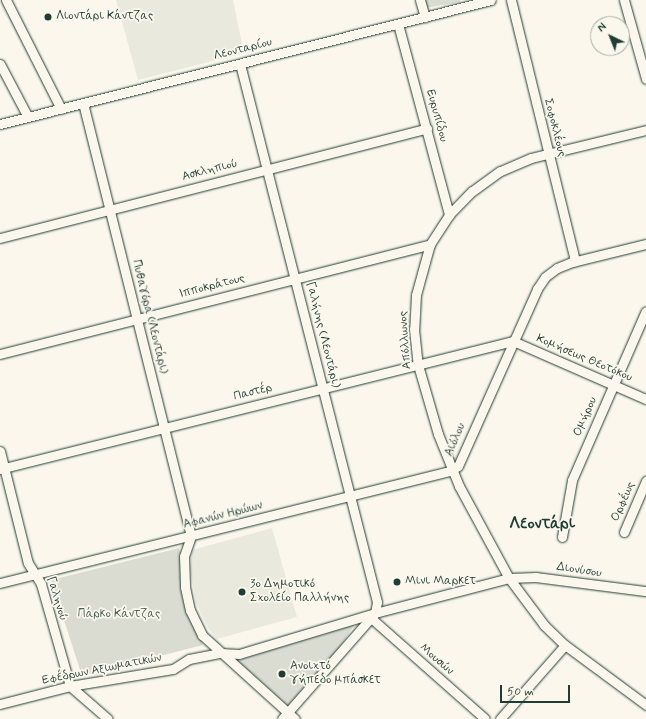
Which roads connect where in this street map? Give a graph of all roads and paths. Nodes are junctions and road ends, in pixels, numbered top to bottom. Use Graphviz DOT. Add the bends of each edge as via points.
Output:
graph roads {
  1 [pos="6,0"];
  2 [pos="420,0"];
  3 [pos="492,0"];
  4 [pos="511,0"];
  5 [pos="624,0"];
  6 [pos="470,3"];
  7 [pos="424,17"];
  8 [pos="398,24"];
  9 [pos="0,64"];
  10 [pos="240,64"];
  11 [pos="646,79"];
  12 [pos="83,103"];
  13 [pos="61,109"];
  14 [pos="28,117"];
  15 [pos="0,124"];
  16 [pos="427,128"];
  17 [pos="646,130"];
  18 [pos="548,153"];
  19 [pos="268,169"];
  20 [pos="110,209"];
  21 [pos="449,215"];
  22 [pos="0,238"];
  23 [pos="430,244"];
  24 [pos="646,244"];
  25 [pos="575,261"];
  26 [pos="295,278"];
  27 [pos="646,311"];
  28 [pos="137,319"];
  29 [pos="513,341"];
  30 [pos="0,354"];
  31 [pos="418,365"];
  32 [pos="614,384"];
  33 [pos="323,388"];
  34 [pos="646,399"];
  35 [pos="164,428"];
  36 [pos="0,451"];
  37 [pos="2,468"];
  38 [pos="452,470"];
  39 [pos="646,481"];
  40 [pos="350,497"];
  41 [pos="624,532"];
  42 [pos="191,536"];
  43 [pos="562,537"];
  44 [pos="36,574"];
  45 [pos="509,578"];
  46 [pos="0,583"];
  47 [pos="646,591"];
  48 [pos="373,615"];
  49 [pos="564,646"];
  50 [pos="221,653"];
  51 [pos="70,686"];
  52 [pos="0,704"];
  53 [pos="646,704"];
  54 [pos="288,717"];
  55 [pos="108,719"];
  56 [pos="485,719"];
  57 [pos="500,719"];
  1 -- 13 [label="street"];
  2 -- 7 [label="street"];
  3 -- 6 [label="street, Λεονταρίου"];
  4 -- 18 [label="street, Σοφοκλέους"];
  5 -- 11 [label="street"];
  6 -- 7 [label="street, Λεονταρίου"];
  7 -- 8 [label="street, Λεονταρίου"];
  8 -- 10 [label="street, Λεονταρίου"];
  8 -- 16 [label="street, Ευρυπίδου"];
  9 -- 14 [label="street"];
  10 -- 12 [label="street, Λεονταρίου"];
  10 -- 19 [label="street, Γαλήνης (Λεοντάρι)"];
  12 -- 13 [label="street, Λεονταρίου"];
  12 -- 20 [label="street, Πυθαγόρα (Λεοντάρι)"];
  13 -- 14 [label="street, Λεονταρίου"];
  14 -- 15 [label="street, Λεονταρίου"];
  16 -- 19 [label="street, Ασκληπιού"];
  16 -- 21 [label="street, Ευρυπίδου"];
  17 -- 18 [label="street, Απόλλωνος"];
  18 -- 21 [label="street, Απόλλωνος" via="513,165 489,178"];
  18 -- 25 [label="street, Σοφοκλέους"];
  19 -- 20 [label="street, Ασκληπιού"];
  19 -- 26 [label="street, Γαλήνης (Λεοντάρι)"];
  20 -- 22 [label="street, Ασκληπιού"];
  20 -- 28 [label="street, Πυθαγόρα (Λεοντάρι)"];
  21 -- 23 [label="street, Απόλλωνος"];
  23 -- 26 [label="street, Ιπποκράτους"];
  23 -- 31 [label="street, Απόλλωνος" via="416,295 414,329"];
  24 -- 25 [label="street, Αιόλου"];
  25 -- 29 [label="street, Αιόλου" via="557,268 541,282"];
  26 -- 28 [label="street, Ιπποκράτους"];
  26 -- 33 [label="street, Γαλήνης (Λεοντάρι)"];
  27 -- 32 [label="street, Ομήρου"];
  28 -- 30 [label="street, Ιπποκράτους"];
  28 -- 35 [label="street, Πυθαγόρα (Λεοντάρι)"];
  29 -- 31 [label="street, Παστέρ"];
  29 -- 32 [label="street, Κομήσεως Θεοτόκου"];
  29 -- 38 [label="street, Αιόλου" via="458,466"];
  31 -- 33 [label="street, Παστέρ"];
  31 -- 38 [label="street, Απόλλωνος" via="432,416"];
  32 -- 34 [label="street, Κομήσεως Θεοτόκου"];
  32 -- 43 [label="street, Ομήρου" via="572,480"];
  33 -- 35 [label="street, Παστέρ"];
  33 -- 40 [label="street, Γαλήνης (Λεοντάρι)"];
  35 -- 37 [label="street, Παστέρ"];
  35 -- 42 [label="street, Πυθαγόρα (Λεοντάρι)"];
  36 -- 37 [label="street, Γαληνού"];
  37 -- 44 [label="street, Γαληνού" via="28,563"];
  38 -- 40 [label="street, Αφανών Ηρώων"];
  38 -- 45 [label="street, Αιόλου"];
  39 -- 41 [label="street, Ορφέως"];
  40 -- 42 [label="street, Αφανών Ηρώων"];
  40 -- 48 [label="street, Γαλήνης (Λεοντάρι)" via="376,589"];
  42 -- 44 [label="street, Αφανών Ηρώων"];
  42 -- 50 [label="street" via="184,556 185,588 190,610 202,635"];
  44 -- 46 [label="street, Αφανών Ηρώων"];
  44 -- 51 [label="street, Γαληνού"];
  45 -- 47 [label="street, Διονύσου" via="536,577"];
  45 -- 48 [label="street, Εφέδρων Αξιωματικών"];
  45 -- 49 [label="street, Αιόλου" via="544,625"];
  48 -- 50 [label="street, Εφέδρων Αξιωματικών" via="238,654"];
  48 -- 54 [label="street"];
  48 -- 56 [label="street, Μουσών"];
  49 -- 53 [label="street, Αιόλου"];
  49 -- 57 [label="street"];
  50 -- 51 [label="street, Εφέδρων Αξιωματικών" via="189,659 173,669"];
  50 -- 54 [label="street"];
  51 -- 52 [label="street, Εφέδρων Αξιωματικών"];
  51 -- 55 [label="street"];
}
